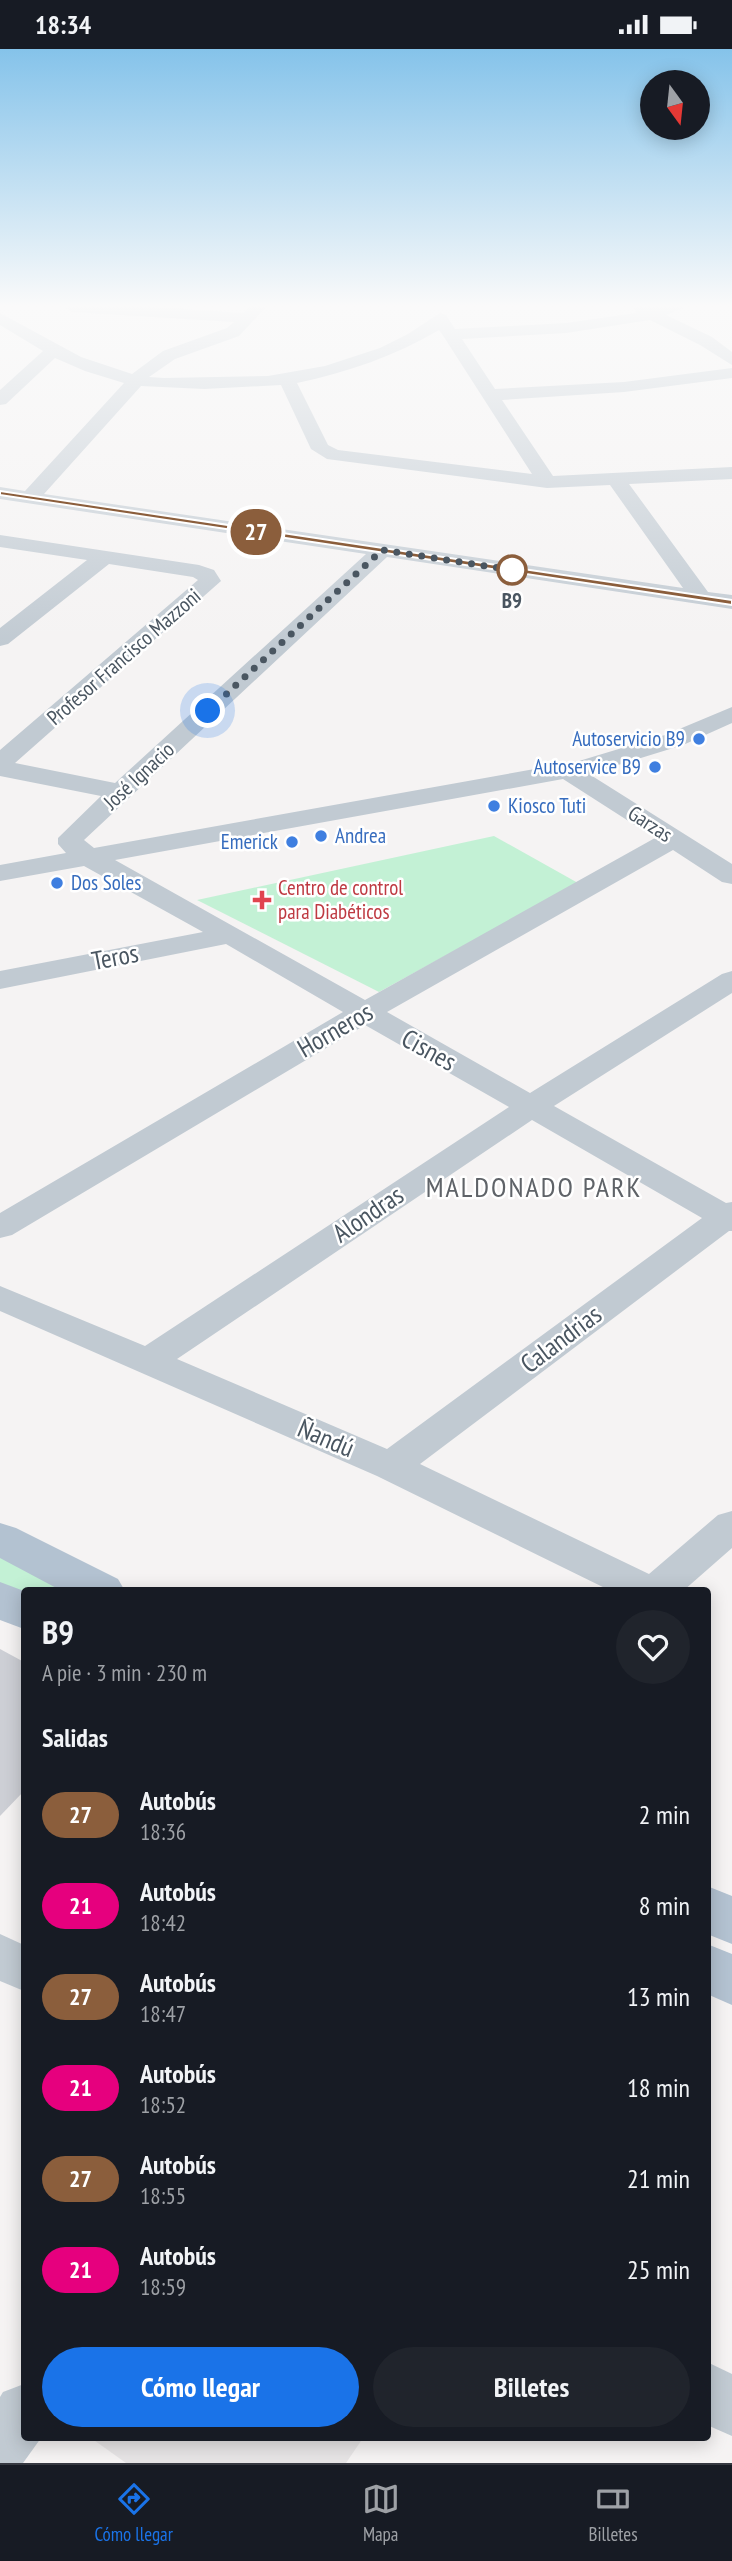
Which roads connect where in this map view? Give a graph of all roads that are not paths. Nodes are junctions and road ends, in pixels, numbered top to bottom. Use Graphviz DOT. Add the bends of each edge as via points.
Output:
graph roads {
  1 [pos="100,420"];
  2 [pos="306,420"];
  3 [pos="507,420"];
  4 [pos="732,473"];
  5 [pos="617,480"];
  6 [pos="547,482"];
  7 [pos="0,493"];
  8 [pos="29,498"];
  9 [pos="0,541"];
  10 [pos="382,550"];
  11 [pos="106,557"];
  12 [pos="701,598"];
  13 [pos="732,602"];
  14 [pos="0,639"];
  15 [pos="732,714"];
  16 [pos="0,766"];
  17 [pos="568,771"];
  18 [pos="121,792"];
  19 [pos="673,839"];
  20 [pos="90,858"];
  21 [pos="0,873"];
  22 [pos="732,876"];
  23 [pos="230,935"];
  24 [pos="732,980"];
  25 [pos="0,981"];
  26 [pos="363,1013"];
  27 [pos="530,1107"];
  28 [pos="730,1217"];
  29 [pos="0,1228"];
  30 [pos="0,1297"];
  31 [pos="148,1361"];
  32 [pos="391,1466"];
  33 [pos="732,1525"];
  34 [pos="0,1539"];
  35 [pos="94,1587"];
  36 [pos="640,1587"];
  37 [pos="661,1587"];
  38 [pos="0,1599"];
  39 [pos="21,1610"];
  40 [pos="711,1910"];
  41 [pos="732,1921"];
  42 [pos="0,1955"];
  43 [pos="21,1968"];
  44 [pos="711,1970"];
  45 [pos="732,1980"];
  46 [pos="711,2394"];
  47 [pos="732,2407"];
  48 [pos="21,2417"];
  49 [pos="0,2447"];
  50 [pos="19,2463"];
  1 -- 8 [label="street"];
  2 -- 6 [label="street" via="325,453"];
  3 -- 6 [label="street"];
  4 -- 5 [label="street"];
  5 -- 6 [label="street"];
  5 -- 12 [label="street"];
  7 -- 8 [label="street"];
  8 -- 10 [label="street"];
  9 -- 11 [label="street, Profesor Francisco Mazzoni"];
  10 -- 12 [label="street"];
  10 -- 18 [label="street, José Ignacio"];
  11 -- 14 [label="street"];
  11 -- 16 [label="street, Profesor Francisco Mazzoni" via="199,572 210,582"];
  12 -- 13 [label="street"];
  15 -- 17 [label="street" via="632,754"];
  16 -- 18 [label="street"];
  17 -- 19 [label="street, Garzas"];
  17 -- 20 [label="street"];
  18 -- 20 [label="street, José Ignacio" via="71,838 77,851"];
  19 -- 22 [label="street, Garzas"];
  19 -- 26 [label="street, Horneros"];
  20 -- 21 [label="street"];
  20 -- 23 [label="street, Cisnes"];
  23 -- 25 [label="street, Teros"];
  23 -- 26 [label="street, Cisnes"];
  24 -- 27 [label="street, Alondras"];
  26 -- 27 [label="street, Cisnes"];
  26 -- 29 [label="street, Horneros"];
  27 -- 28 [label="street, Cisnes"];
  27 -- 31 [label="street, Alondras"];
  28 -- 32 [label="street, Calandrias"];
  30 -- 31 [label="street, Ñandú"];
  31 -- 32 [label="street, Ñandú"];
  32 -- 36 [label="street, Ñandú"];
  33 -- 37 [label="street"];
  34 -- 35 [label="main road"];
  38 -- 39 [label="main road"];
  40 -- 41 [label="main road"];
  42 -- 43 [label="street"];
  44 -- 45 [label="main road"];
  46 -- 47 [label="street"];
  48 -- 49 [label="street"];
  49 -- 50 [label="street"];
}
